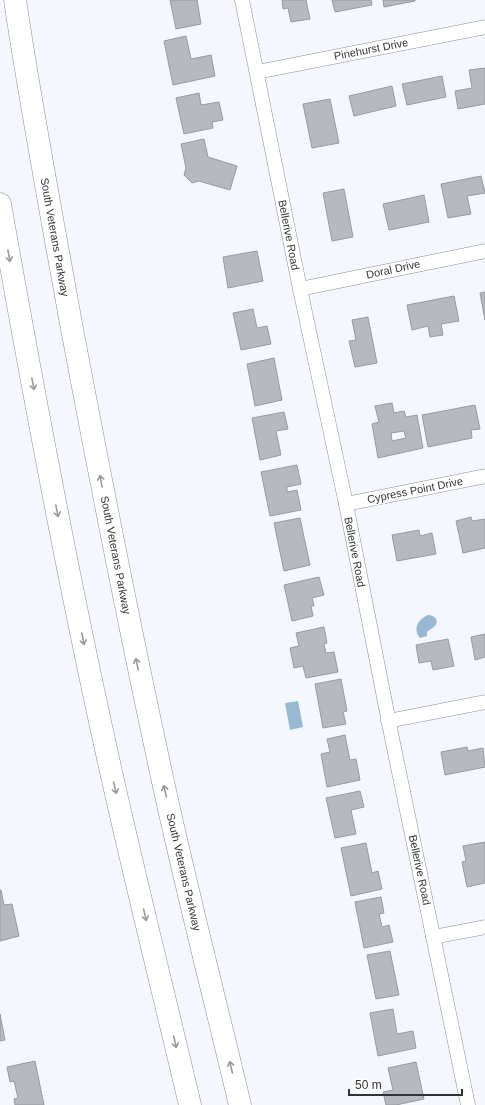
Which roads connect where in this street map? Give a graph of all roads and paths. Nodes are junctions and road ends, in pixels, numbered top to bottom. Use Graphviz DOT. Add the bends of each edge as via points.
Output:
graph roads {
  1 [pos="15,0"];
  2 [pos="242,0"];
  3 [pos="485,27"];
  4 [pos="257,72"];
  5 [pos="0,204"];
  6 [pos="485,250"];
  7 [pos="300,289"];
  8 [pos="485,476"];
  9 [pos="346,504"];
  10 [pos="485,702"];
  11 [pos="388,721"];
  12 [pos="485,927"];
  13 [pos="433,937"];
  14 [pos="190,1105"];
  15 [pos="240,1105"];
  16 [pos="468,1105"];
  15 -- 1 [label="highway, South Veterans Parkway, one-way" via="159,767 136,657 87,408 35,125"];
  2 -- 4 [label="street, Bellerive Road"];
  3 -- 4 [label="street, Pinehurst Drive"];
  4 -- 7 [label="street, Bellerive Road"];
  5 -- 14 [label="highway, one-way" via="58,519 106,750"];
  6 -- 7 [label="street, Doral Drive"];
  7 -- 9 [label="street, Bellerive Road"];
  8 -- 9 [label="street, Cypress Point Drive"];
  9 -- 11 [label="street, Bellerive Road"];
  10 -- 11 [label="street"];
  11 -- 13 [label="street, Bellerive Road"];
  12 -- 13 [label="street"];
  13 -- 16 [label="street, Bellerive Road"];
}
